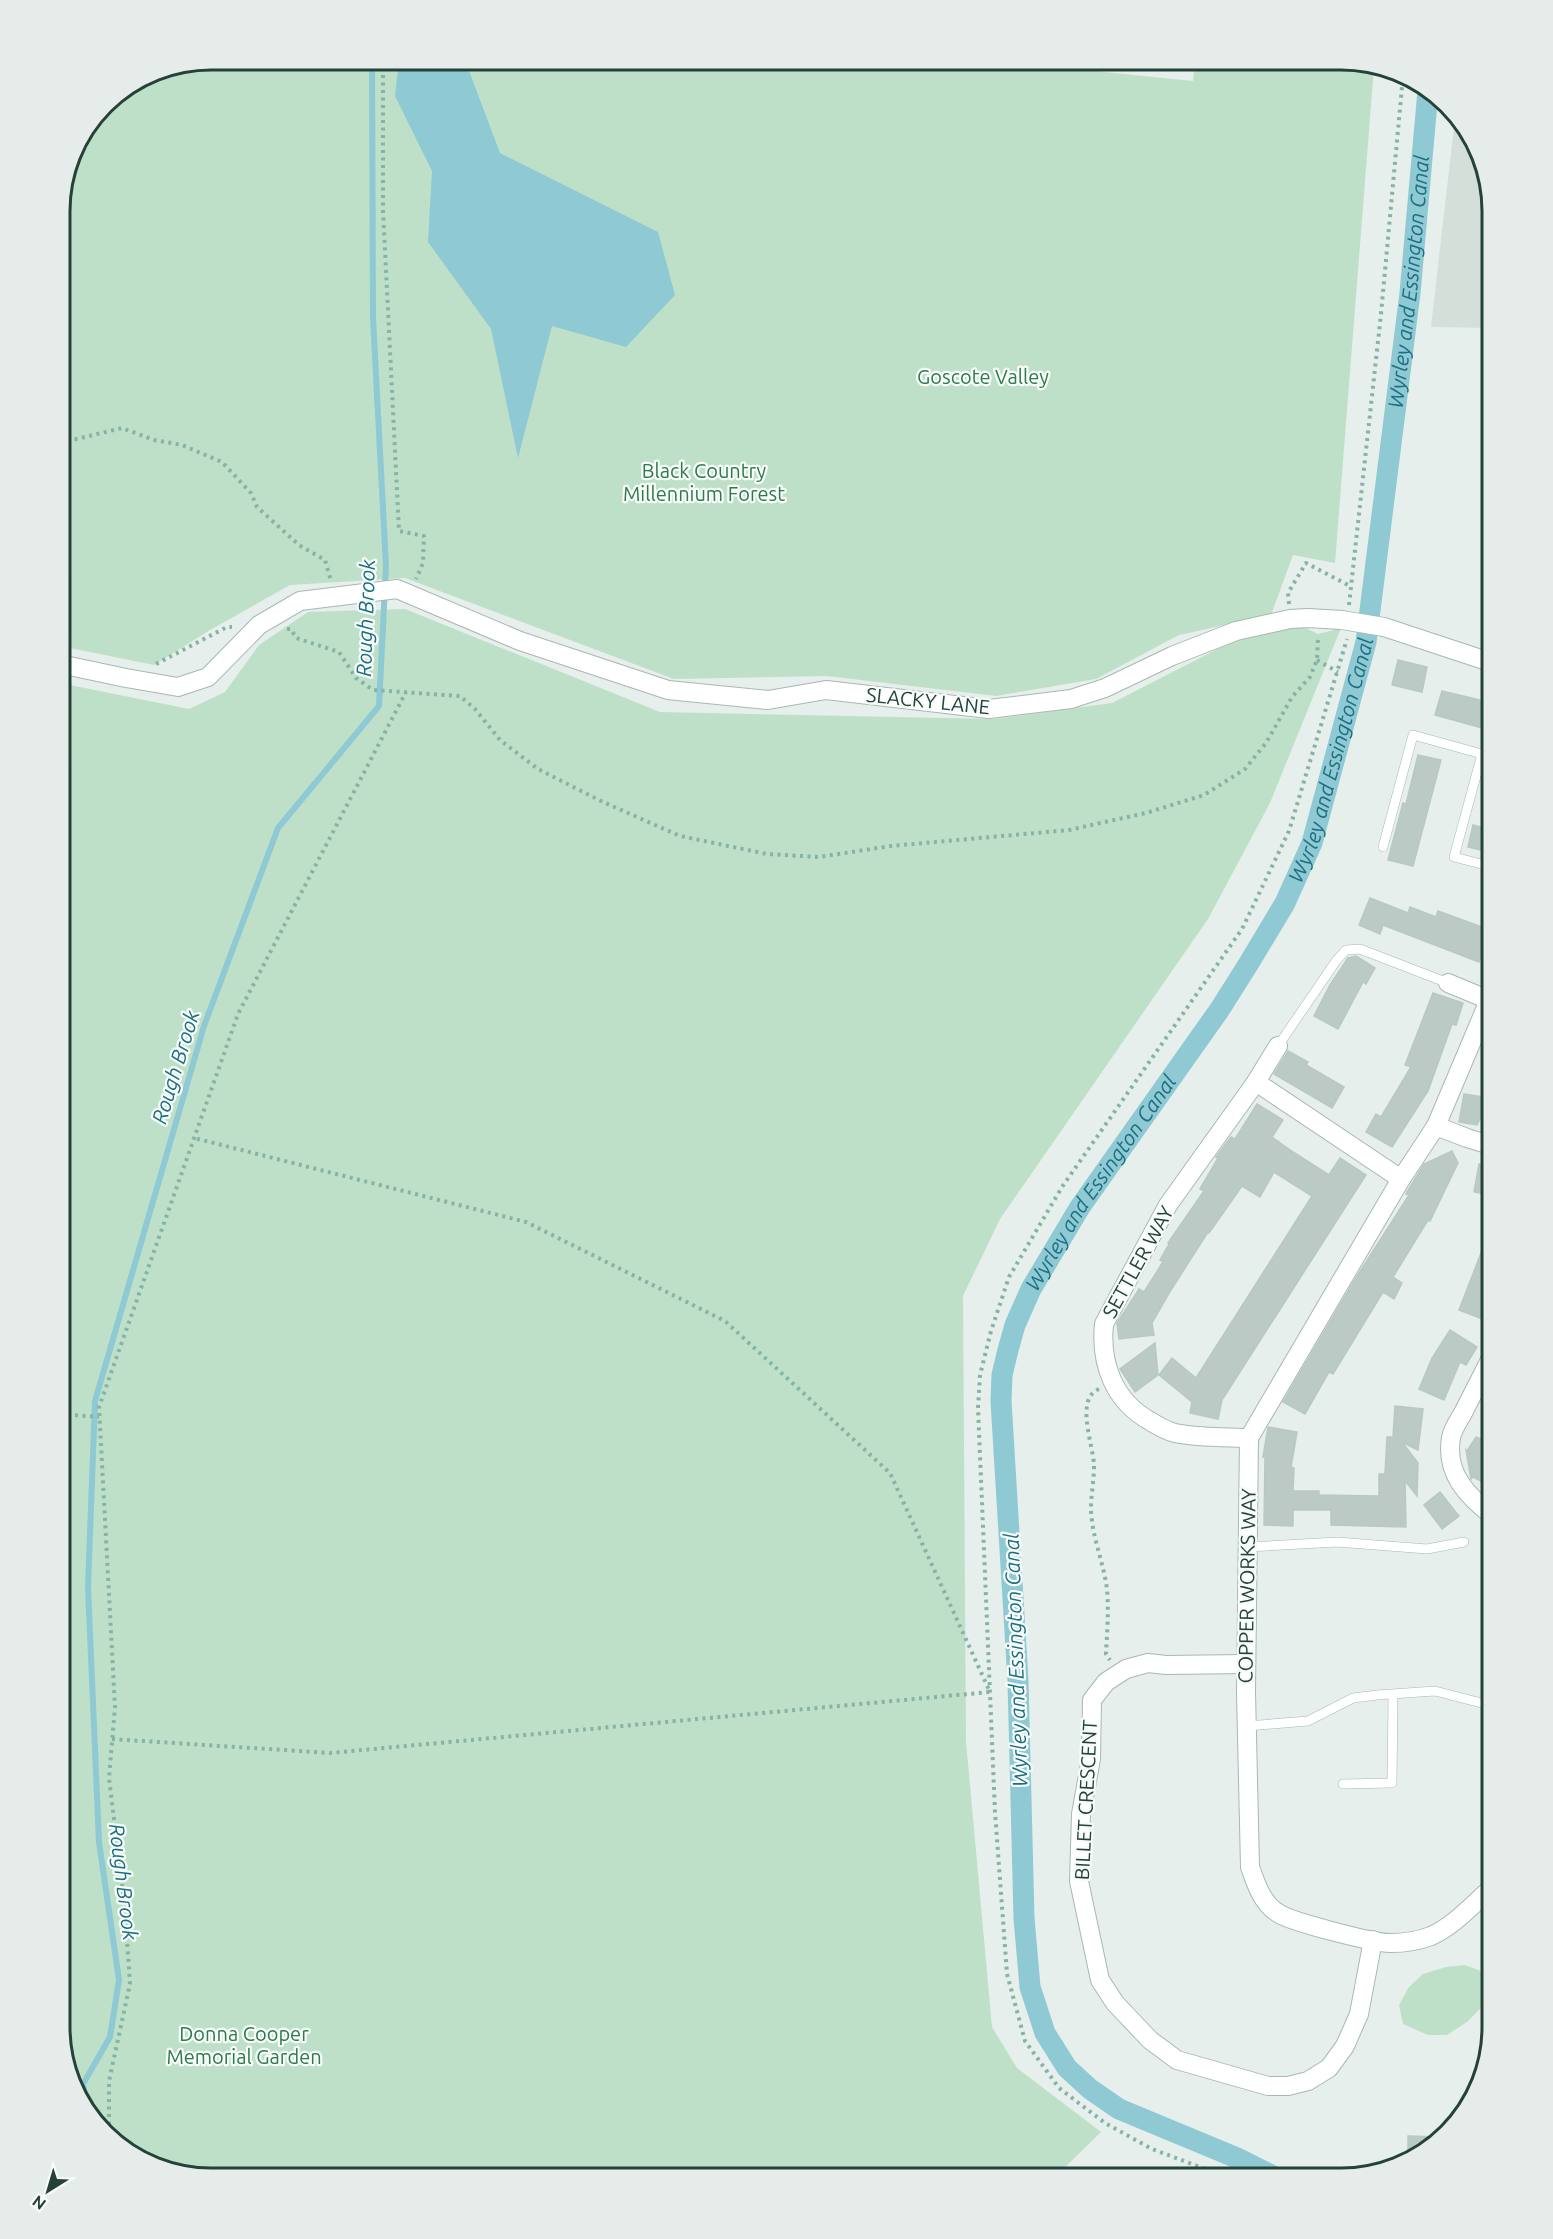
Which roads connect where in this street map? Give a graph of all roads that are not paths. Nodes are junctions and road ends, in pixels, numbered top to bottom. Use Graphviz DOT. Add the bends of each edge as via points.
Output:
graph roads {
  1 [pos="1482,659"];
  2 [pos="71,666"];
  3 [pos="1482,754"];
  4 [pos="1383,847"];
  5 [pos="1482,864"];
  6 [pos="1448,983"];
  7 [pos="1482,992"];
  8 [pos="1482,1016"];
  9 [pos="1278,1046"];
  10 [pos="1256,1082"];
  11 [pos="1436,1126"];
  12 [pos="1482,1143"];
  13 [pos="1401,1179"];
  14 [pos="1482,1376"];
  15 [pos="1249,1438"];
  16 [pos="1482,1508"];
  17 [pos="1464,1542"];
  18 [pos="1248,1547"];
  19 [pos="1246,1664"];
  20 [pos="1393,1695"];
  21 [pos="1482,1703"];
  22 [pos="1247,1726"];
  23 [pos="1342,1784"];
  24 [pos="1482,1896"];
  25 [pos="1373,1940"];
  1 -- 2 [label="street, SLACKY LANE, bridge" via="1384,627 1299,618 1236,631 1202,643 1105,688 1071,699 989,709 826,690 768,700 668,690 520,641 397,589 300,601 259,625 208,677 178,687"];
  3 -- 4 [label="lane" via="1413,735"];
  3 -- 5 [label="lane" via="1454,857"];
  6 -- 7 [label="street"];
  6 -- 9 [label="lane" via="1360,949 1346,950"];
  8 -- 11 [label="street, COPPER WORKS WAY"];
  9 -- 10 [label="street, SETTLER WAY"];
  10 -- 13 [label="street"];
  10 -- 15 [label="street, SETTLER WAY" via="1168,1205 1104,1324 1102,1342 1112,1384 1138,1414 1173,1433"];
  11 -- 12 [label="street"];
  11 -- 13 [label="street, COPPER WORKS WAY"];
  13 -- 15 [label="street, COPPER WORKS WAY"];
  14 -- 16 [label="street" via="1451,1437 1451,1460 1464,1490"];
  15 -- 18 [label="street, COPPER WORKS WAY"];
  17 -- 18 [label="lane" via="1427,1549 1337,1542"];
  18 -- 19 [label="street, COPPER WORKS WAY"];
  19 -- 22 [label="street, COPPER WORKS WAY"];
  19 -- 25 [label="street, BILLET CRESCENT" via="1148,1663 1118,1674 1092,1700 1092,1759 1081,1814 1079,1881 1100,1980 1149,2040 1177,2060 1268,2086 1288,2086 1308,2081 1329,2068 1346,2046 1359,2014"];
  20 -- 21 [label="lane" via="1435,1691"];
  20 -- 22 [label="lane" via="1353,1698 1308,1721"];
  20 -- 23 [label="lane" via="1392,1783"];
  22 -- 25 [label="street, COPPER WORKS WAY" via="1250,1867 1264,1901 1278,1913 1299,1922"];
  24 -- 25 [label="street, COPPER WORKS WAY" via="1432,1935 1412,1941"];
}
